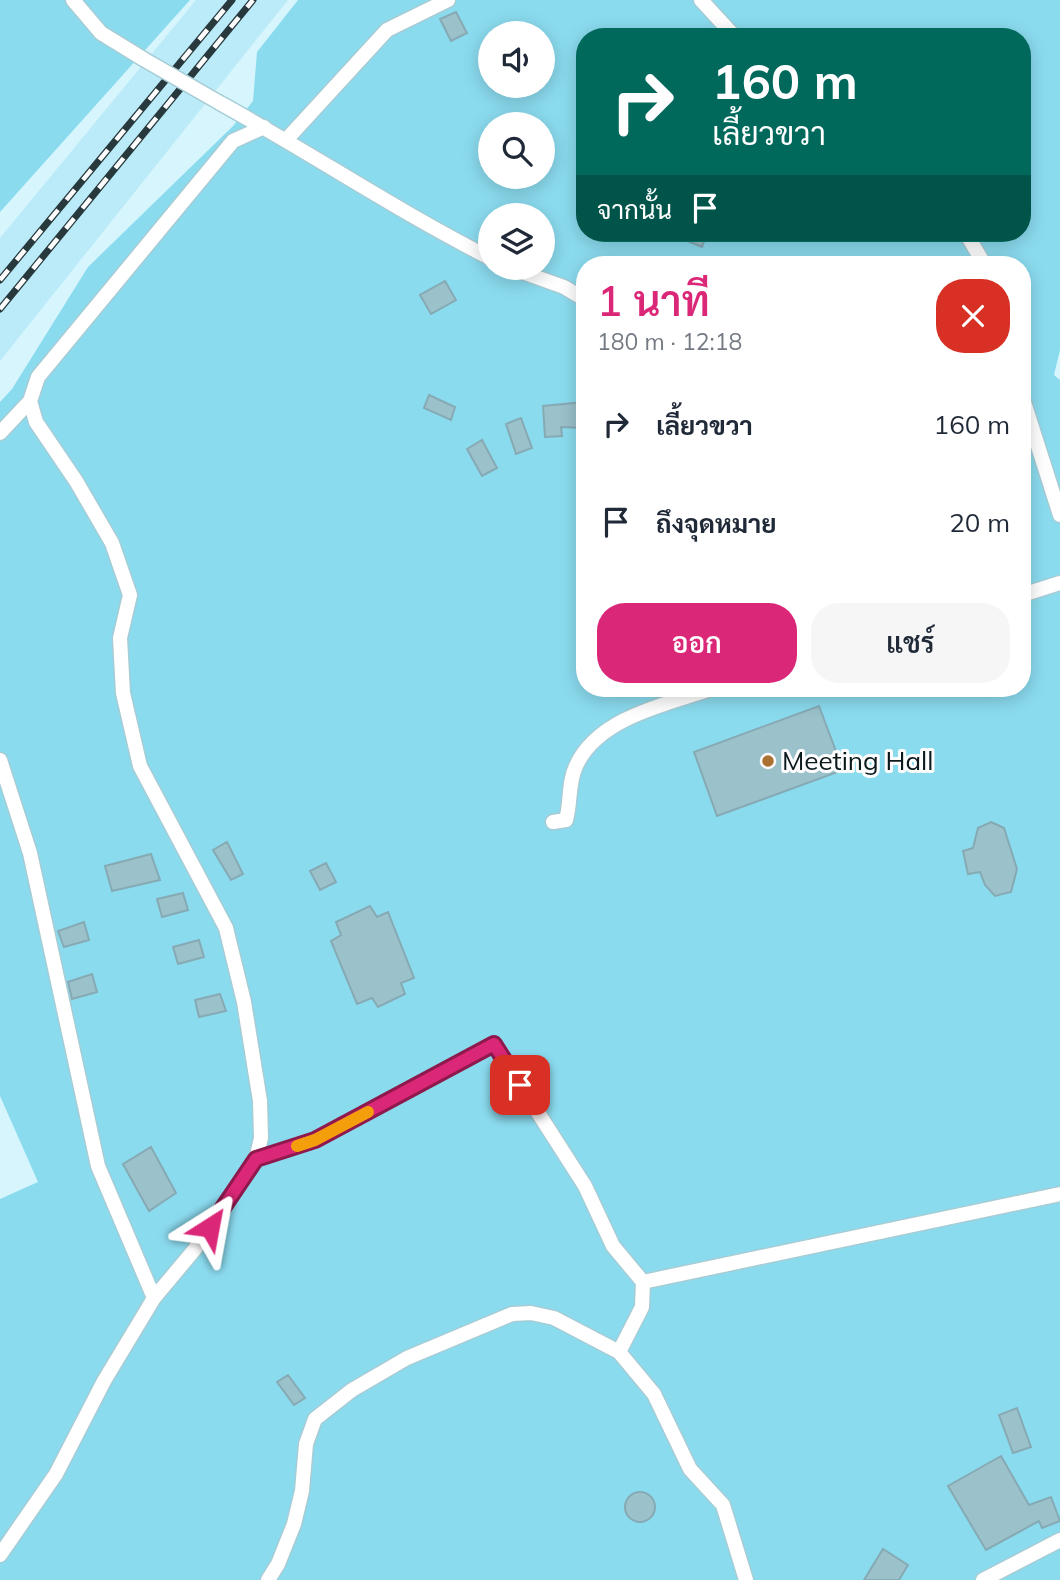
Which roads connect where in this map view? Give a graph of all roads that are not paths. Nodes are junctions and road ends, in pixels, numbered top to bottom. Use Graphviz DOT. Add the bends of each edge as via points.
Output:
graph roads {
  1 [pos="73,0"];
  2 [pos="448,0"];
  3 [pos="701,0"];
  4 [pos="727,28"];
  5 [pos="264,127"];
  6 [pos="286,139"];
  7 [pos="478,252"];
  8 [pos="544,280"];
  9 [pos="576,294"];
  10 [pos="30,401"];
  11 [pos="1031,424"];
  12 [pos="0,433"];
  13 [pos="1060,515"];
  14 [pos="1060,583"];
  15 [pos="1031,592"];
  16 [pos="687,697"];
  17 [pos="0,760"];
  18 [pos="554,822"];
  19 [pos="256,1159"];
  20 [pos="1060,1194"];
  21 [pos="643,1282"];
  22 [pos="154,1298"];
  23 [pos="619,1352"];
  24 [pos="1060,1541"];
  25 [pos="0,1555"];
  26 [pos="268,1580"];
  27 [pos="746,1580"];
  28 [pos="983,1580"];
  1 -- 5 [label="street, bridge" via="101,33"];
  2 -- 6 [label="street" via="379,36"];
  3 -- 4 [label="street"];
  5 -- 6 [label="street"];
  5 -- 10 [label="street" via="233,141 38,377"];
  6 -- 7 [label="street" via="417,221"];
  8 -- 9 [label="street"];
  10 -- 12 [label="street"];
  10 -- 19 [label="street" via="36,422 111,543 130,595 120,638 123,693 140,766 226,928 260,1101 261,1138"];
  11 -- 13 [label="street"];
  14 -- 15 [label="street"];
  16 -- 18 [label="street" via="649,710 596,738 575,766 566,820"];
  17 -- 22 [label="street" via="30,853 99,1166"];
  19 -- 21 [label="street" via="315,1140 494,1044 585,1186 613,1246"];
  19 -- 22 [label="street" via="195,1249"];
  20 -- 21 [label="street"];
  21 -- 23 [label="street" via="642,1307"];
  22 -- 25 [label="street" via="56,1474"];
  23 -- 26 [label="street" via="554,1318 512,1314 407,1358 352,1390 328,1407 310,1430 293,1524"];
  23 -- 27 [label="street" via="654,1394 690,1469 723,1504"];
  24 -- 28 [label="street"];
}
